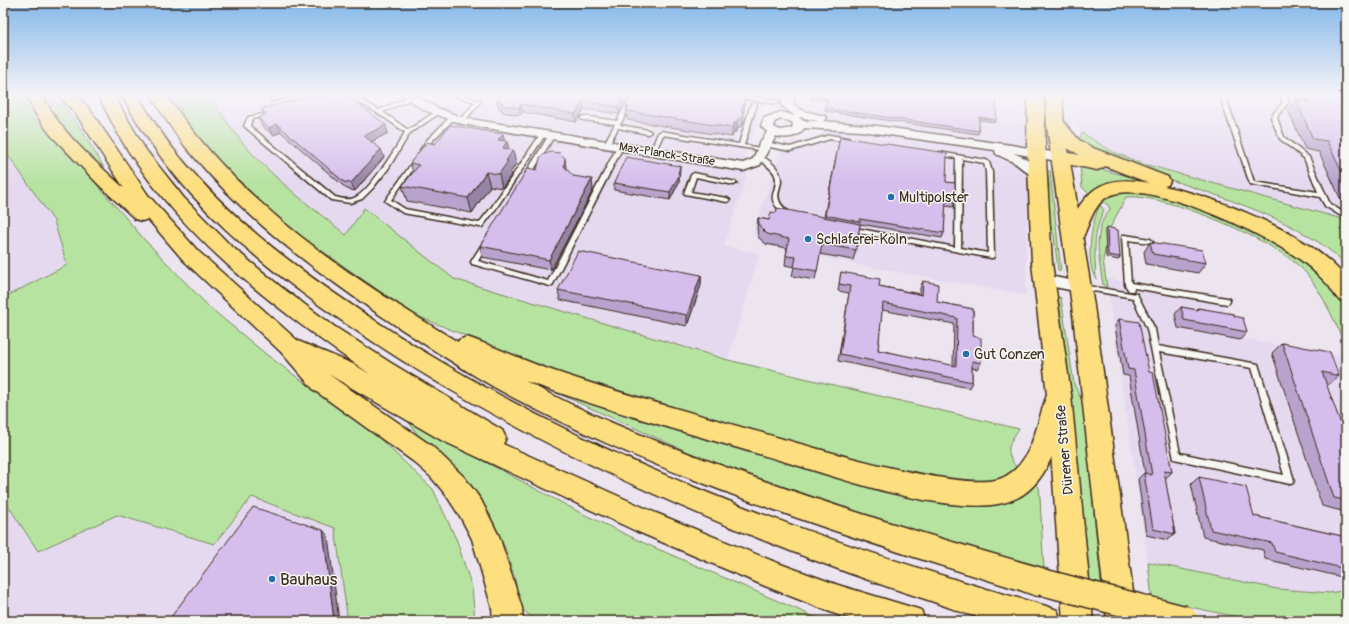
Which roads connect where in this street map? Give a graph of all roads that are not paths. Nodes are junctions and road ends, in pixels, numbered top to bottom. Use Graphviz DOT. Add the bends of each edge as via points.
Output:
graph roads {
  1 [pos="51,123"];
  2 [pos="90,123"];
  3 [pos="120,123"];
  4 [pos="146,123"];
  5 [pos="177,123"];
  6 [pos="248,123"];
  7 [pos="396,123"];
  8 [pos="422,123"];
  9 [pos="452,123"];
  10 [pos="480,123"];
  11 [pos="608,123"];
  12 [pos="747,123"];
  13 [pos="767,123"];
  14 [pos="852,123"];
  15 [pos="1036,123"];
  16 [pos="1232,123"];
  17 [pos="1276,123"];
  18 [pos="1056,124"];
  19 [pos="617,125"];
  20 [pos="799,125"];
  21 [pos="408,132"];
  22 [pos="648,132"];
  23 [pos="773,132"];
  24 [pos="887,132"];
  25 [pos="548,135"];
  26 [pos="853,141"];
  27 [pos="607,144"];
  28 [pos="980,145"];
  29 [pos="741,146"];
  30 [pos="620,147"];
  31 [pos="763,150"];
  32 [pos="653,152"];
  33 [pos="1036,152"];
  34 [pos="929,153"];
  35 [pos="959,157"];
  36 [pos="1063,158"];
  37 [pos="1128,169"];
  38 [pos="1037,174"];
  39 [pos="523,182"];
  40 [pos="734,182"];
  41 [pos="1323,195"];
  42 [pos="727,200"];
  43 [pos="794,217"];
  44 [pos="1346,217"];
  45 [pos="844,228"];
  46 [pos="172,235"];
  47 [pos="490,235"];
  48 [pos="1073,238"];
  49 [pos="1150,241"];
  50 [pos="958,250"];
  51 [pos="1346,271"];
  52 [pos="1044,280"];
  53 [pos="1128,285"];
  54 [pos="1080,287"];
  55 [pos="1346,294"];
  56 [pos="1135,296"];
  57 [pos="1227,301"];
  58 [pos="408,322"];
  59 [pos="289,346"];
  60 [pos="1155,348"];
  61 [pos="1059,395"];
  62 [pos="580,491"];
  63 [pos="1191,620"];
  64 [pos="508,621"];
  65 [pos="910,621"];
  66 [pos="1045,621"];
  67 [pos="1078,621"];
  68 [pos="1122,621"];
  1 -- 46 [label="main road" via="127,202"];
  2 -- 46 [label="main road" via="141,199"];
  3 -- 62 [label="main road" via="169,194 240,265 317,325 376,366"];
  4 -- 66 [label="main road" via="204,195 244,234 319,295 391,344 456,383 540,429 610,463 744,520 926,586"];
  5 -- 58 [label="main road" via="215,169 266,218 340,276"];
  6 -- 21 [label="lane" via="247,126 333,199 347,202 361,198 401,148"];
  7 -- 21 [label="lane"];
  8 -- 21 [label="lane"];
  9 -- 25 [label="lane" via="430,141 388,201 403,211 480,225"];
  10 -- 25 [label="street, Max-Planck-Straße"];
  11 -- 19 [label="lane"];
  12 -- 29 [label="lane"];
  13 -- 23 [label="street"];
  14 -- 24 [label="street"];
  15 -- 33 [label="main road, Dürener Straße"];
  16 -- 41 [label="lane" via="1252,183"];
  17 -- 41 [label="lane" via="1282,138 1306,157"];
  18 -- 36 [label="main road"];
  18 -- 37 [label="main road" via="1073,144"];
  19 -- 22 [label="lane"];
  19 -- 27 [label="lane"];
  20 -- 23 [label="street" via="797,130 791,133"];
  20 -- 24 [label="street" via="816,124"];
  23 -- 31 [label="street, Max-Planck-Straße"];
  24 -- 28 [label="street"];
  25 -- 27 [label="street, Max-Planck-Straße"];
  25 -- 39 [label="lane"];
  26 -- 31 [label="lane" via="830,137 790,149"];
  27 -- 30 [label="street, Max-Planck-Straße"];
  28 -- 33 [label="street"];
  28 -- 38 [label="street" via="1019,160"];
  29 -- 31 [label="lane"];
  29 -- 32 [label="lane" via="661,133"];
  30 -- 32 [label="street, Max-Planck-Straße"];
  30 -- 47 [label="lane" via="550,284 474,262"];
  31 -- 32 [label="street, Max-Planck-Straße" via="752,166 743,167"];
  31 -- 43 [label="lane" via="776,170 779,180 774,197 778,206"];
  33 -- 36 [label="street"];
  33 -- 38 [label="main road, Dürener Straße"];
  34 -- 35 [label="lane"];
  35 -- 50 [label="lane"];
  35 -- 50 [label="lane" via="986,162 989,172 991,256"];
  36 -- 37 [label="main road"];
  36 -- 48 [label="main road" via="1063,178"];
  37 -- 51 [label="main road" via="1241,209 1276,225 1307,241"];
  38 -- 52 [label="main road, Dürener Straße"];
  40 -- 42 [label="lane" via="694,175 686,193"];
  41 -- 44 [label="lane" via="1327,205"];
  45 -- 50 [label="lane"];
  46 -- 59 [label="main road"];
  48 -- 54 [label="main road"];
  48 -- 55 [label="main road" via="1085,209 1105,190 1134,186 1158,190 1244,221 1286,241 1323,266"];
  49 -- 53 [label="lane" via="1125,237"];
  52 -- 54 [label="street"];
  52 -- 61 [label="main road, Dürener Straße"];
  53 -- 56 [label="lane"];
  53 -- 57 [label="lane"];
  54 -- 56 [label="lane"];
  54 -- 68 [label="main road"];
  56 -- 60 [label="lane" via="1151,329"];
  58 -- 61 [label="main road" via="519,368 610,400 858,471 963,493 996,494 1022,481 1031,471 1040,453"];
  58 -- 63 [label="main road, bridge" via="517,387 572,415 680,462 888,536 1042,582"];
  59 -- 62 [label="main road" via="345,371 450,432"];
  59 -- 64 [label="main road" via="322,383 423,454 456,486 485,536 507,608"];
  60 -- 60 [label="lane" via="1255,366 1290,480 1177,456"];
  61 -- 67 [label="main road, Dürener Straße"];
  62 -- 65 [label="main road" via="646,522 775,576 838,600"];
}
